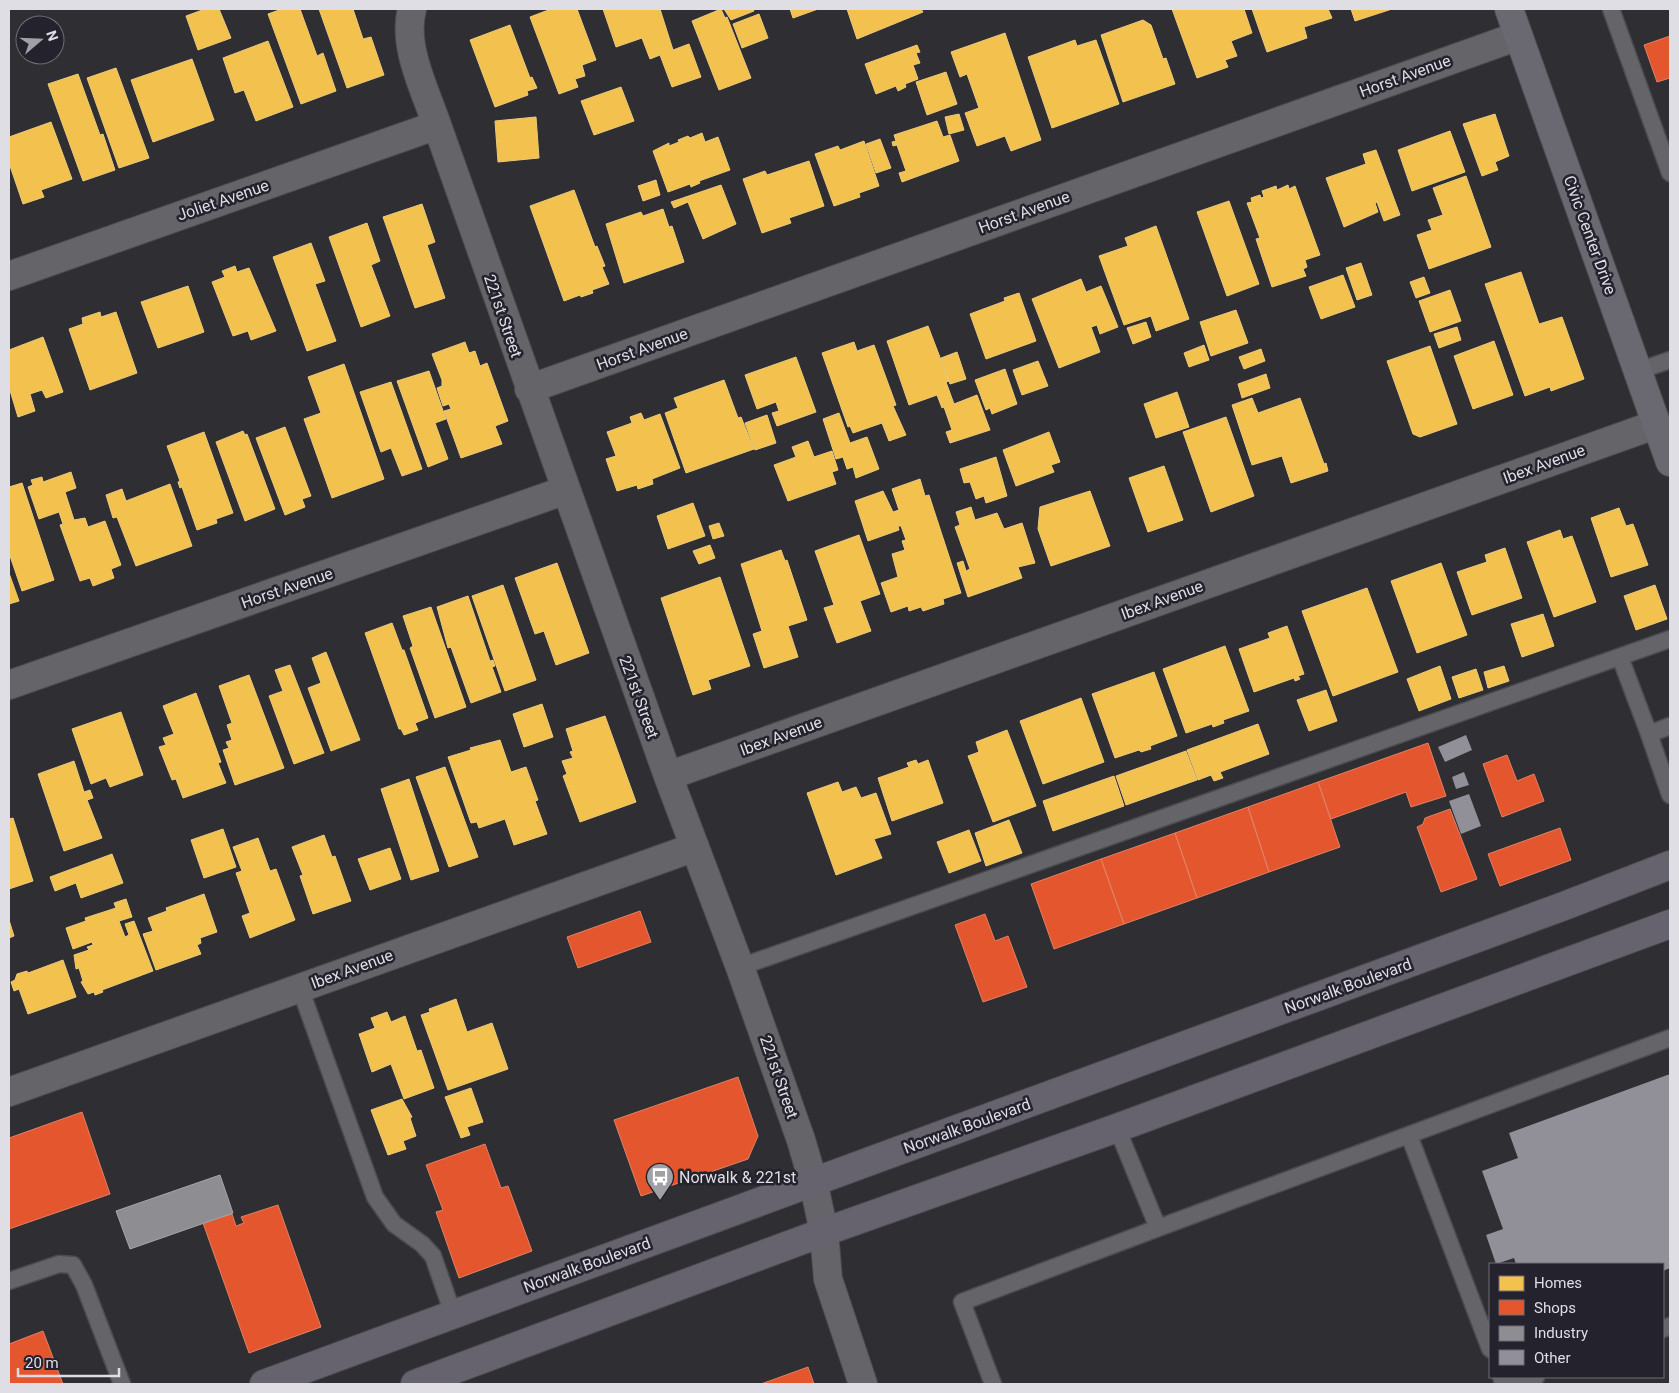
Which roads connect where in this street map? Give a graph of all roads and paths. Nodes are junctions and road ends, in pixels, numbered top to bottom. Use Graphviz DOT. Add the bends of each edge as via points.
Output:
graph roads {
  1 [pos="1508,9"];
  2 [pos="1611,9"];
  3 [pos="412,10"];
  4 [pos="1518,36"];
  5 [pos="437,124"];
  6 [pos="1670,173"];
  7 [pos="9,276"];
  8 [pos="1670,360"];
  9 [pos="1638,371"];
  10 [pos="529,389"];
  11 [pos="1657,424"];
  12 [pos="1670,462"];
  13 [pos="566,490"];
  14 [pos="1670,639"];
  15 [pos="1620,657"];
  16 [pos="9,685"];
  17 [pos="1670,726"];
  18 [pos="1648,734"];
  19 [pos="668,776"];
  20 [pos="1670,794"];
  21 [pos="695,847"];
  22 [pos="1670,865"];
  23 [pos="1670,924"];
  24 [pos="740,967"];
  25 [pos="300,988"];
  26 [pos="1670,1038"];
  27 [pos="9,1092"];
  28 [pos="1117,1128"];
  29 [pos="1409,1135"];
  30 [pos="814,1181"];
  31 [pos="1158,1228"];
  32 [pos="824,1232"];
  33 [pos="9,1281"];
  34 [pos="453,1314"];
  35 [pos="1489,1345"];
  36 [pos="1533,1378"];
  37 [pos="122,1384"];
  38 [pos="264,1384"];
  39 [pos="418,1384"];
  40 [pos="864,1384"];
  41 [pos="993,1384"];
  42 [pos="1515,1384"];
  1 -- 4 [label="street, Civic Center Drive"];
  2 -- 6 [label="lane"];
  3 -- 5 [label="street, 221st Street" via="410,34 415,61"];
  4 -- 9 [label="street, Civic Center Drive"];
  4 -- 10 [label="street, Horst Avenue"];
  5 -- 7 [label="street, Joliet Avenue"];
  5 -- 10 [label="street, 221st Street"];
  8 -- 9 [label="lane"];
  9 -- 11 [label="street, Civic Center Drive"];
  10 -- 13 [label="street, 221st Street"];
  11 -- 12 [label="street, Civic Center Drive"];
  11 -- 19 [label="street, Ibex Avenue"];
  13 -- 16 [label="street, Horst Avenue"];
  13 -- 19 [label="street, 221st Street"];
  14 -- 15 [label="lane"];
  15 -- 18 [label="lane"];
  15 -- 24 [label="lane"];
  17 -- 18 [label="lane"];
  18 -- 20 [label="lane"];
  19 -- 21 [label="street, 221st Street"];
  21 -- 24 [label="street, 221st Street"];
  21 -- 25 [label="street, Ibex Avenue"];
  22 -- 30 [label="main road, Norwalk Boulevard"];
  23 -- 28 [label="main road"];
  24 -- 30 [label="street, 221st Street"];
  25 -- 27 [label="street, Ibex Avenue"];
  25 -- 34 [label="lane" via="375,1197 394,1224 434,1256"];
  26 -- 29 [label="lane"];
  28 -- 31 [label="lane"];
  28 -- 32 [label="main road"];
  29 -- 31 [label="lane"];
  29 -- 35 [label="lane"];
  30 -- 32 [label="street, 221st Street"];
  30 -- 34 [label="main road, Norwalk Boulevard"];
  31 -- 41 [label="lane" via="962,1302"];
  32 -- 39 [label="main road"];
  32 -- 40 [label="street, 221st Street" via="828,1279"];
  33 -- 37 [label="lane" via="59,1264 73,1265 84,1285"];
  34 -- 38 [label="main road, Norwalk Boulevard"];
  36 -- 42 [label="lane"];
}
